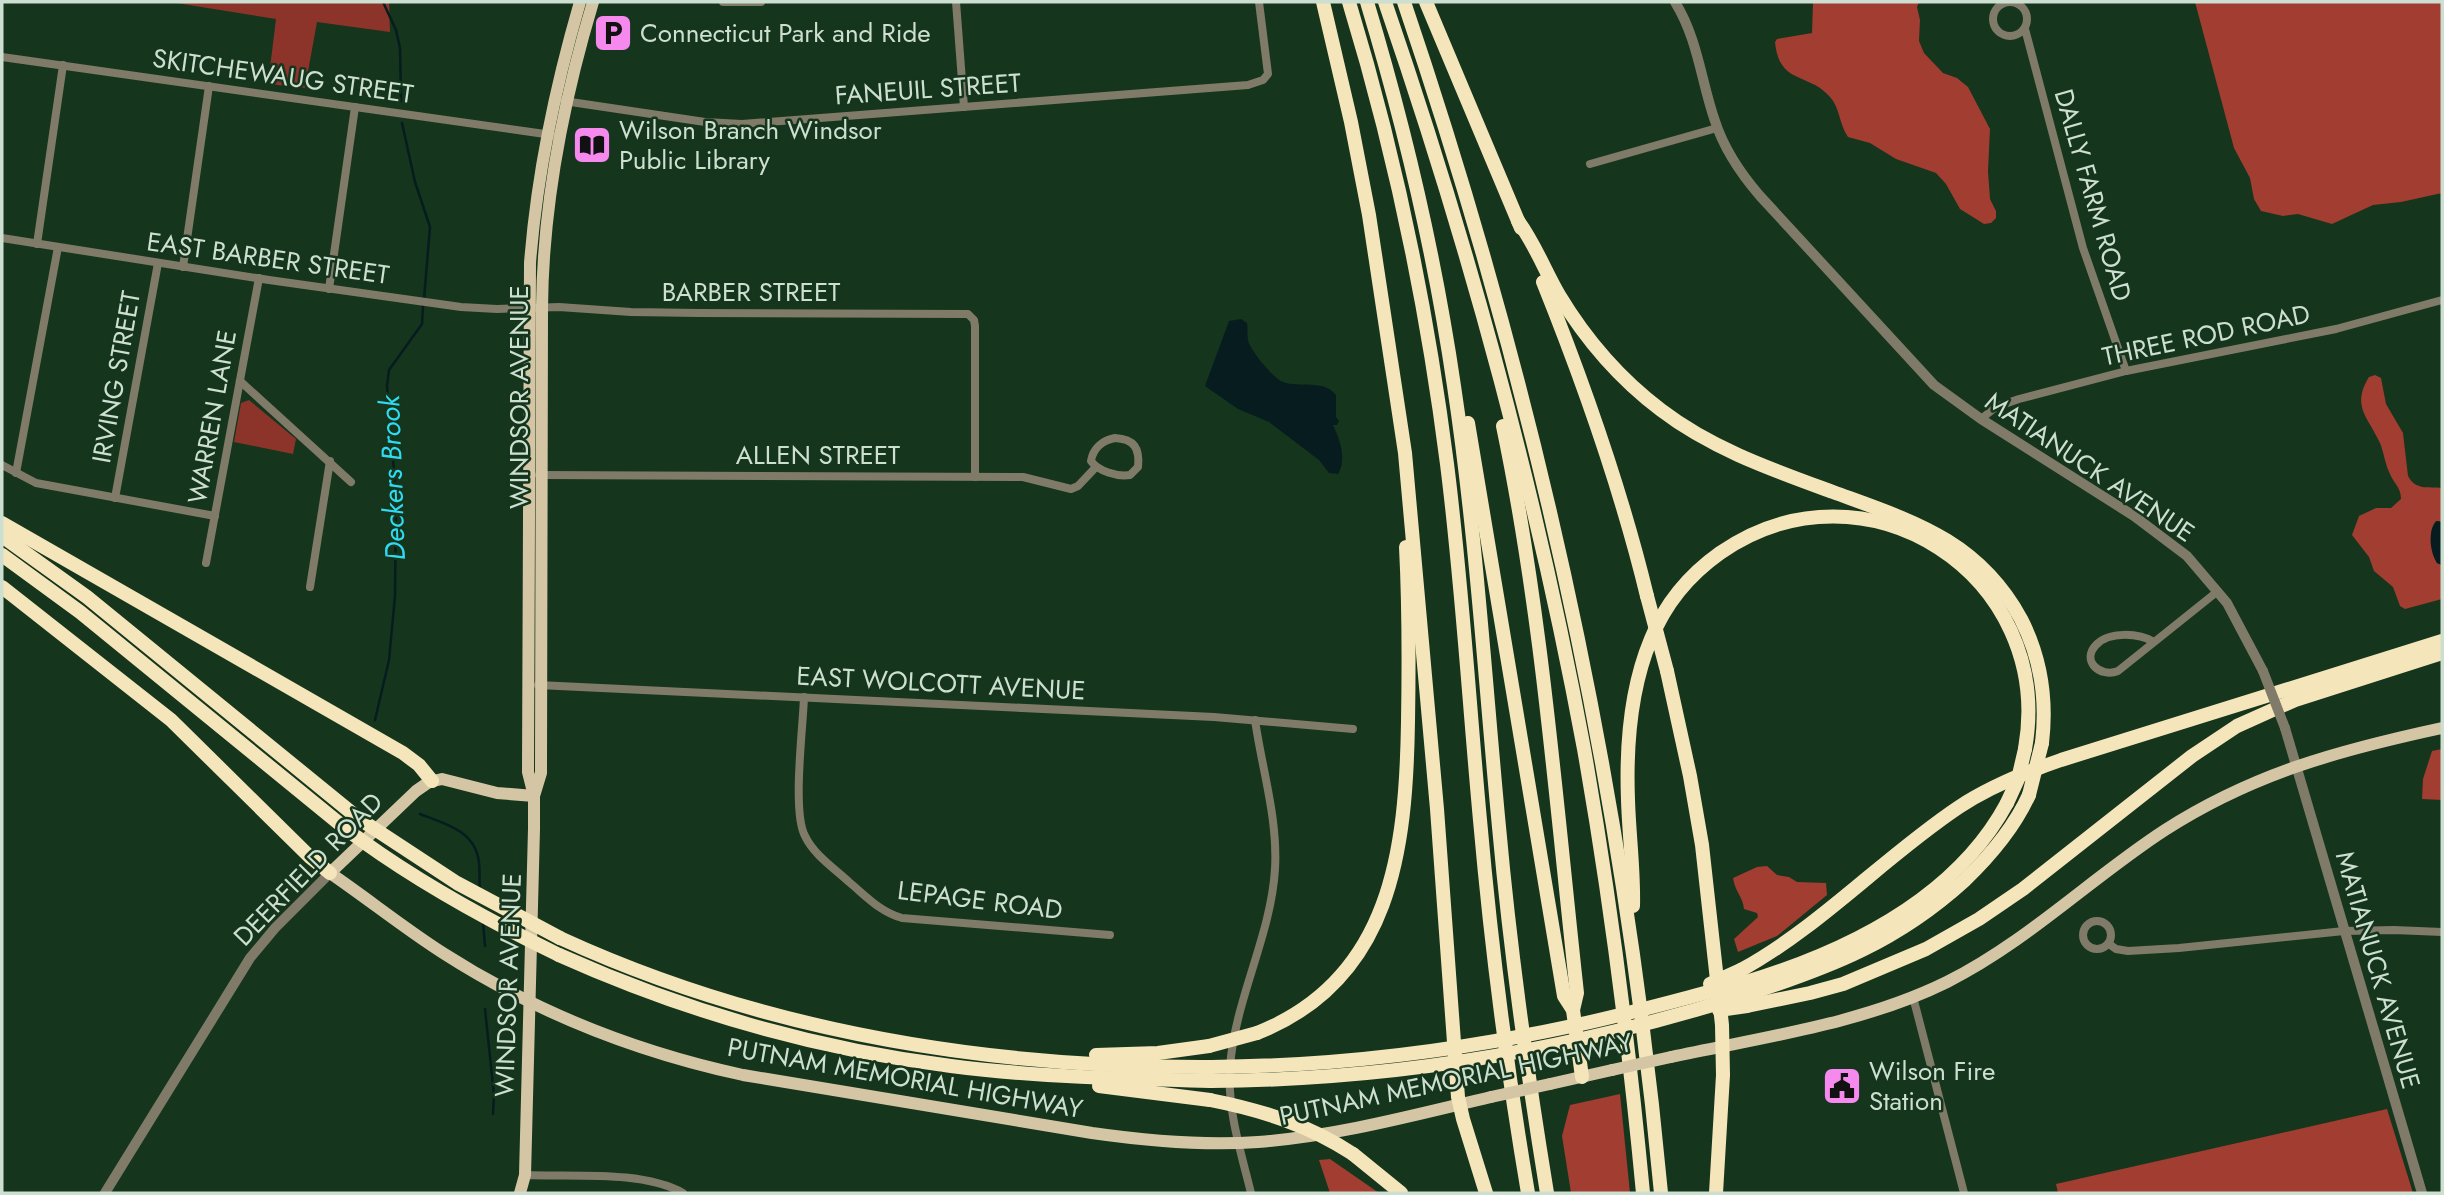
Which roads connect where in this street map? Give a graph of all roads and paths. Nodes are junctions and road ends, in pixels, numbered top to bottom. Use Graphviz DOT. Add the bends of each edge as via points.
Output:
graph roads {
  1 [pos="580,2"];
  2 [pos="593,2"];
  3 [pos="723,2"];
  4 [pos="761,2"];
  5 [pos="956,2"];
  6 [pos="1259,2"];
  7 [pos="1323,2"];
  8 [pos="1349,2"];
  9 [pos="1367,2"];
  10 [pos="1385,2"];
  11 [pos="1404,2"];
  12 [pos="1426,2"];
  13 [pos="1675,2"];
  14 [pos="2025,29"];
  15 [pos="2,57"];
  16 [pos="63,65"];
  17 [pos="209,86"];
  18 [pos="560,100"];
  19 [pos="355,107"];
  20 [pos="964,107"];
  21 [pos="1717,128"];
  22 [pos="552,136"];
  23 [pos="1590,164"];
  24 [pos="1454,211"];
  25 [pos="1518,221"];
  26 [pos="2,238"];
  27 [pos="37,244"];
  28 [pos="58,247"];
  29 [pos="158,263"];
  30 [pos="183,267"];
  31 [pos="259,278"];
  32 [pos="329,289"];
  33 [pos="2442,300"];
  34 [pos="1441,306"];
  35 [pos="535,308"];
  36 [pos="2126,371"];
  37 [pos="240,381"];
  38 [pos="1981,419"];
  39 [pos="1400,433"];
  40 [pos="330,461"];
  41 [pos="2,465"];
  42 [pos="1096,467"];
  43 [pos="16,473"];
  44 [pos="535,475"];
  45 [pos="975,477"];
  46 [pos="351,482"];
  47 [pos="115,498"];
  48 [pos="215,516"];
  49 [pos="2,523"];
  50 [pos="2,536"];
  51 [pos="2,555"];
  52 [pos="206,563"];
  53 [pos="2,587"];
  54 [pos="310,587"];
  55 [pos="2218,591"];
  56 [pos="527,619"];
  57 [pos="541,619"];
  58 [pos="2442,641"];
  59 [pos="2154,642"];
  60 [pos="2442,653"];
  61 [pos="527,685"];
  62 [pos="541,685"];
  63 [pos="804,697"];
  64 [pos="1255,720"];
  65 [pos="2442,728"];
  66 [pos="1353,729"];
  67 [pos="2296,765"];
  68 [pos="432,781"];
  69 [pos="534,796"];
  70 [pos="330,873"];
  71 [pos="2344,931"];
  72 [pos="2442,932"];
  73 [pos="1110,935"];
  74 [pos="1630,935"];
  75 [pos="2109,944"];
  76 [pos="1744,988"];
  77 [pos="1913,997"];
  78 [pos="531,1003"];
  79 [pos="1573,1010"];
  80 [pos="1723,1046"];
  81 [pos="981,1062"];
  82 [pos="1211,1074"];
  83 [pos="1582,1077"];
  84 [pos="1459,1104"];
  85 [pos="1238,1143"];
  86 [pos="525,1175"];
  87 [pos="105,1193"];
  88 [pos="520,1193"];
  89 [pos="530,1193"];
  90 [pos="683,1193"];
  91 [pos="1251,1193"];
  92 [pos="1401,1193"];
  93 [pos="1486,1193"];
  94 [pos="1528,1193"];
  95 [pos="1547,1193"];
  96 [pos="1643,1193"];
  97 [pos="1661,1193"];
  98 [pos="1717,1193"];
  99 [pos="1964,1193"];
  100 [pos="2422,1193"];
  1 -- 18 [label="main road, WINDSOR AVENUE"];
  2 -- 18 [label="main road, WINDSOR AVENUE"];
  3 -- 4 [label="street"];
  5 -- 20 [label="street"];
  6 -- 20 [label="street, FANEUIL STREET" via="1269,66 1263,80 1248,85"];
  7 -- 39 [label="highway" via="1369,215"];
  8 -- 94 [label="highway" via="1400,192 1431,352 1452,503 1490,919"];
  9 -- 34 [label="highway" via="1412,168"];
  10 -- 24 [label="highway"];
  11 -- 74 [label="highway" via="1483,250 1539,460 1597,724"];
  12 -- 25 [label="highway"];
  13 -- 21 [label="street, MATIANUCK AVENUE" via="1697,50"];
  14 -- 14 [label="street, DALLY FARM ROAD" via="2010,37 1999,32 1994,22 1996,11 2005,4 2020,5 2027,19"];
  14 -- 36 [label="street, DALLY FARM ROAD" via="2083,248"];
  15 -- 16 [label="street, SKITCHEWAUG STREET"];
  16 -- 17 [label="street, SKITCHEWAUG STREET"];
  16 -- 27 [label="street"];
  17 -- 19 [label="street, SKITCHEWAUG STREET"];
  17 -- 30 [label="street"];
  18 -- 20 [label="street, FANEUIL STREET" via="742,124"];
  18 -- 22 [label="main road, WINDSOR AVENUE"];
  19 -- 22 [label="street, SKITCHEWAUG STREET"];
  19 -- 32 [label="street"];
  21 -- 23 [label="street"];
  21 -- 38 [label="street, MATIANUCK AVENUE" via="1747,180 1814,255 1924,376"];
  22 -- 35 [label="main road, WINDSOR AVENUE"];
  24 -- 79 [label="highway" via="1508,448 1532,589 1577,993"];
  24 -- 96 [label="highway" via="1522,464 1573,694 1610,916"];
  25 -- 76 [label="highway, bridge" via="1585,334 1613,367 1661,410 1742,457 1925,527 1955,544 1982,567 2013,606 2033,648 2043,697 2042,743 2029,795 1989,856 1948,895 1880,943 1850,957"];
  25 -- 80 [label="highway, bridge" via="1599,435 1667,671 1703,855"];
  26 -- 27 [label="street, EAST BARBER STREET"];
  27 -- 28 [label="street, EAST BARBER STREET"];
  28 -- 29 [label="street, EAST BARBER STREET"];
  28 -- 43 [label="street"];
  29 -- 30 [label="street, EAST BARBER STREET"];
  29 -- 47 [label="street, IRVING STREET"];
  30 -- 31 [label="street, EAST BARBER STREET"];
  31 -- 32 [label="street, EAST BARBER STREET"];
  31 -- 37 [label="street, WARREN LANE"];
  32 -- 35 [label="street, EAST BARBER STREET" via="480,308"];
  33 -- 36 [label="street, THREE ROD ROAD" via="2336,329"];
  34 -- 79 [label="highway" via="1455,352 1474,454 1564,996"];
  34 -- 95 [label="highway" via="1460,421 1514,971"];
  35 -- 44 [label="main road, WINDSOR AVENUE"];
  35 -- 45 [label="street, BARBER STREET" via="968,314 975,326"];
  36 -- 38 [label="street, THREE ROD ROAD" via="2019,399 1996,407"];
  37 -- 40 [label="street"];
  37 -- 48 [label="street, WARREN LANE"];
  38 -- 55 [label="street, MATIANUCK AVENUE" via="2153,529 2187,556"];
  39 -- 81 [label="highway, bridge" via="1408,586 1405,808 1396,863 1364,946 1347,970 1310,1005 1257,1033 1209,1046 1124,1055 1021,1053"];
  39 -- 84 [label="highway" via="1417,573"];
  40 -- 46 [label="street"];
  40 -- 54 [label="street"];
  41 -- 43 [label="street"];
  42 -- 42 [label="street" via="1130,475 1138,467 1136,445 1131,440 1104,441 1091,457"];
  42 -- 45 [label="street, ALLEN STREET" via="1069,490 1030,477"];
  43 -- 47 [label="street" via="36,484"];
  44 -- 45 [label="street, ALLEN STREET"];
  44 -- 56 [label="main road, WINDSOR AVENUE"];
  44 -- 57 [label="main road, WINDSOR AVENUE"];
  47 -- 48 [label="street"];
  48 -- 52 [label="street, WARREN LANE"];
  49 -- 68 [label="highway" via="403,754"];
  50 -- 81 [label="highway, bridge" via="87,597 358,818 457,883 560,938 640,972 753,1010"];
  51 -- 81 [label="highway, bridge" via="90,620 346,829 447,896 559,955 654,994 753,1026 869,1053"];
  53 -- 70 [label="highway" via="171,720"];
  55 -- 59 [label="street"];
  55 -- 67 [label="street, MATIANUCK AVENUE, bridge" via="2263,671"];
  56 -- 57 [label="main road"];
  56 -- 61 [label="main road, WINDSOR AVENUE"];
  57 -- 62 [label="main road, WINDSOR AVENUE"];
  58 -- 76 [label="highway" via="2009,780 1944,817 1788,940"];
  59 -- 59 [label="street" via="2114,673 2102,673 2092,662 2094,647 2108,639 2130,635"];
  60 -- 76 [label="highway" via="2295,700 2237,726 2192,756 2023,890 1926,949 1810,993"];
  61 -- 62 [label="street, EAST WOLCOTT AVENUE"];
  61 -- 69 [label="main road, WINDSOR AVENUE" via="528,772"];
  62 -- 63 [label="street, EAST WOLCOTT AVENUE"];
  62 -- 69 [label="main road, WINDSOR AVENUE" via="541,773"];
  63 -- 64 [label="street, EAST WOLCOTT AVENUE"];
  63 -- 73 [label="street, LEPAGE ROAD" via="800,825 818,854 875,904 902,918"];
  64 -- 66 [label="street, EAST WOLCOTT AVENUE"];
  64 -- 85 [label="street" via="1276,862 1274,887 1230,1064"];
  65 -- 67 [label="main road, PUTNAM MEMORIAL HIGHWAY"];
  67 -- 71 [label="street, MATIANUCK AVENUE"];
  67 -- 77 [label="main road, PUTNAM MEMORIAL HIGHWAY" via="2182,819 2004,948"];
  68 -- 69 [label="main road"];
  68 -- 70 [label="main road, DEERFIELD ROAD"];
  69 -- 78 [label="main road, WINDSOR AVENUE"];
  70 -- 78 [label="main road, PUTNAM MEMORIAL HIGHWAY" via="444,954"];
  70 -- 87 [label="street, DEERFIELD ROAD" via="250,958"];
  71 -- 72 [label="street"];
  71 -- 75 [label="street" via="2149,950 2128,951"];
  71 -- 100 [label="street, MATIANUCK AVENUE"];
  74 -- 76 [label="highway, bridge" via="1628,758 1634,700 1643,660 1660,620 1683,586 1716,556 1747,537 1799,520 1853,518 1926,540 1970,572 1989,593 2018,644 2029,704 2018,779 1990,830 1933,889 1863,937"];
  74 -- 97 [label="highway"];
  76 -- 82 [label="highway, bridge" via="1446,1049"];
  76 -- 82 [label="highway, bridge" via="1666,1019 1567,1043 1441,1065 1310,1078"];
  77 -- 80 [label="main road, PUTNAM MEMORIAL HIGHWAY" via="1844,1019"];
  77 -- 99 [label="street"];
  78 -- 85 [label="main road, PUTNAM MEMORIAL HIGHWAY" via="636,1046 743,1075 1133,1139"];
  78 -- 86 [label="main road, WINDSOR AVENUE"];
  79 -- 83 [label="highway"];
  80 -- 83 [label="main road, PUTNAM MEMORIAL HIGHWAY, bridge"];
  80 -- 98 [label="highway"];
  81 -- 82 [label="highway" via="1089,1064"];
  81 -- 92 [label="highway, bridge" via="1021,1077 1253,1110 1330,1139"];
  83 -- 84 [label="main road, PUTNAM MEMORIAL HIGHWAY, bridge"];
  84 -- 85 [label="main road, PUTNAM MEMORIAL HIGHWAY" via="1324,1133"];
  84 -- 93 [label="highway"];
  85 -- 91 [label="street"];
  86 -- 88 [label="main road, WINDSOR AVENUE"];
  86 -- 89 [label="main road, WINDSOR AVENUE"];
  86 -- 90 [label="street" via="648,1180"];
}
